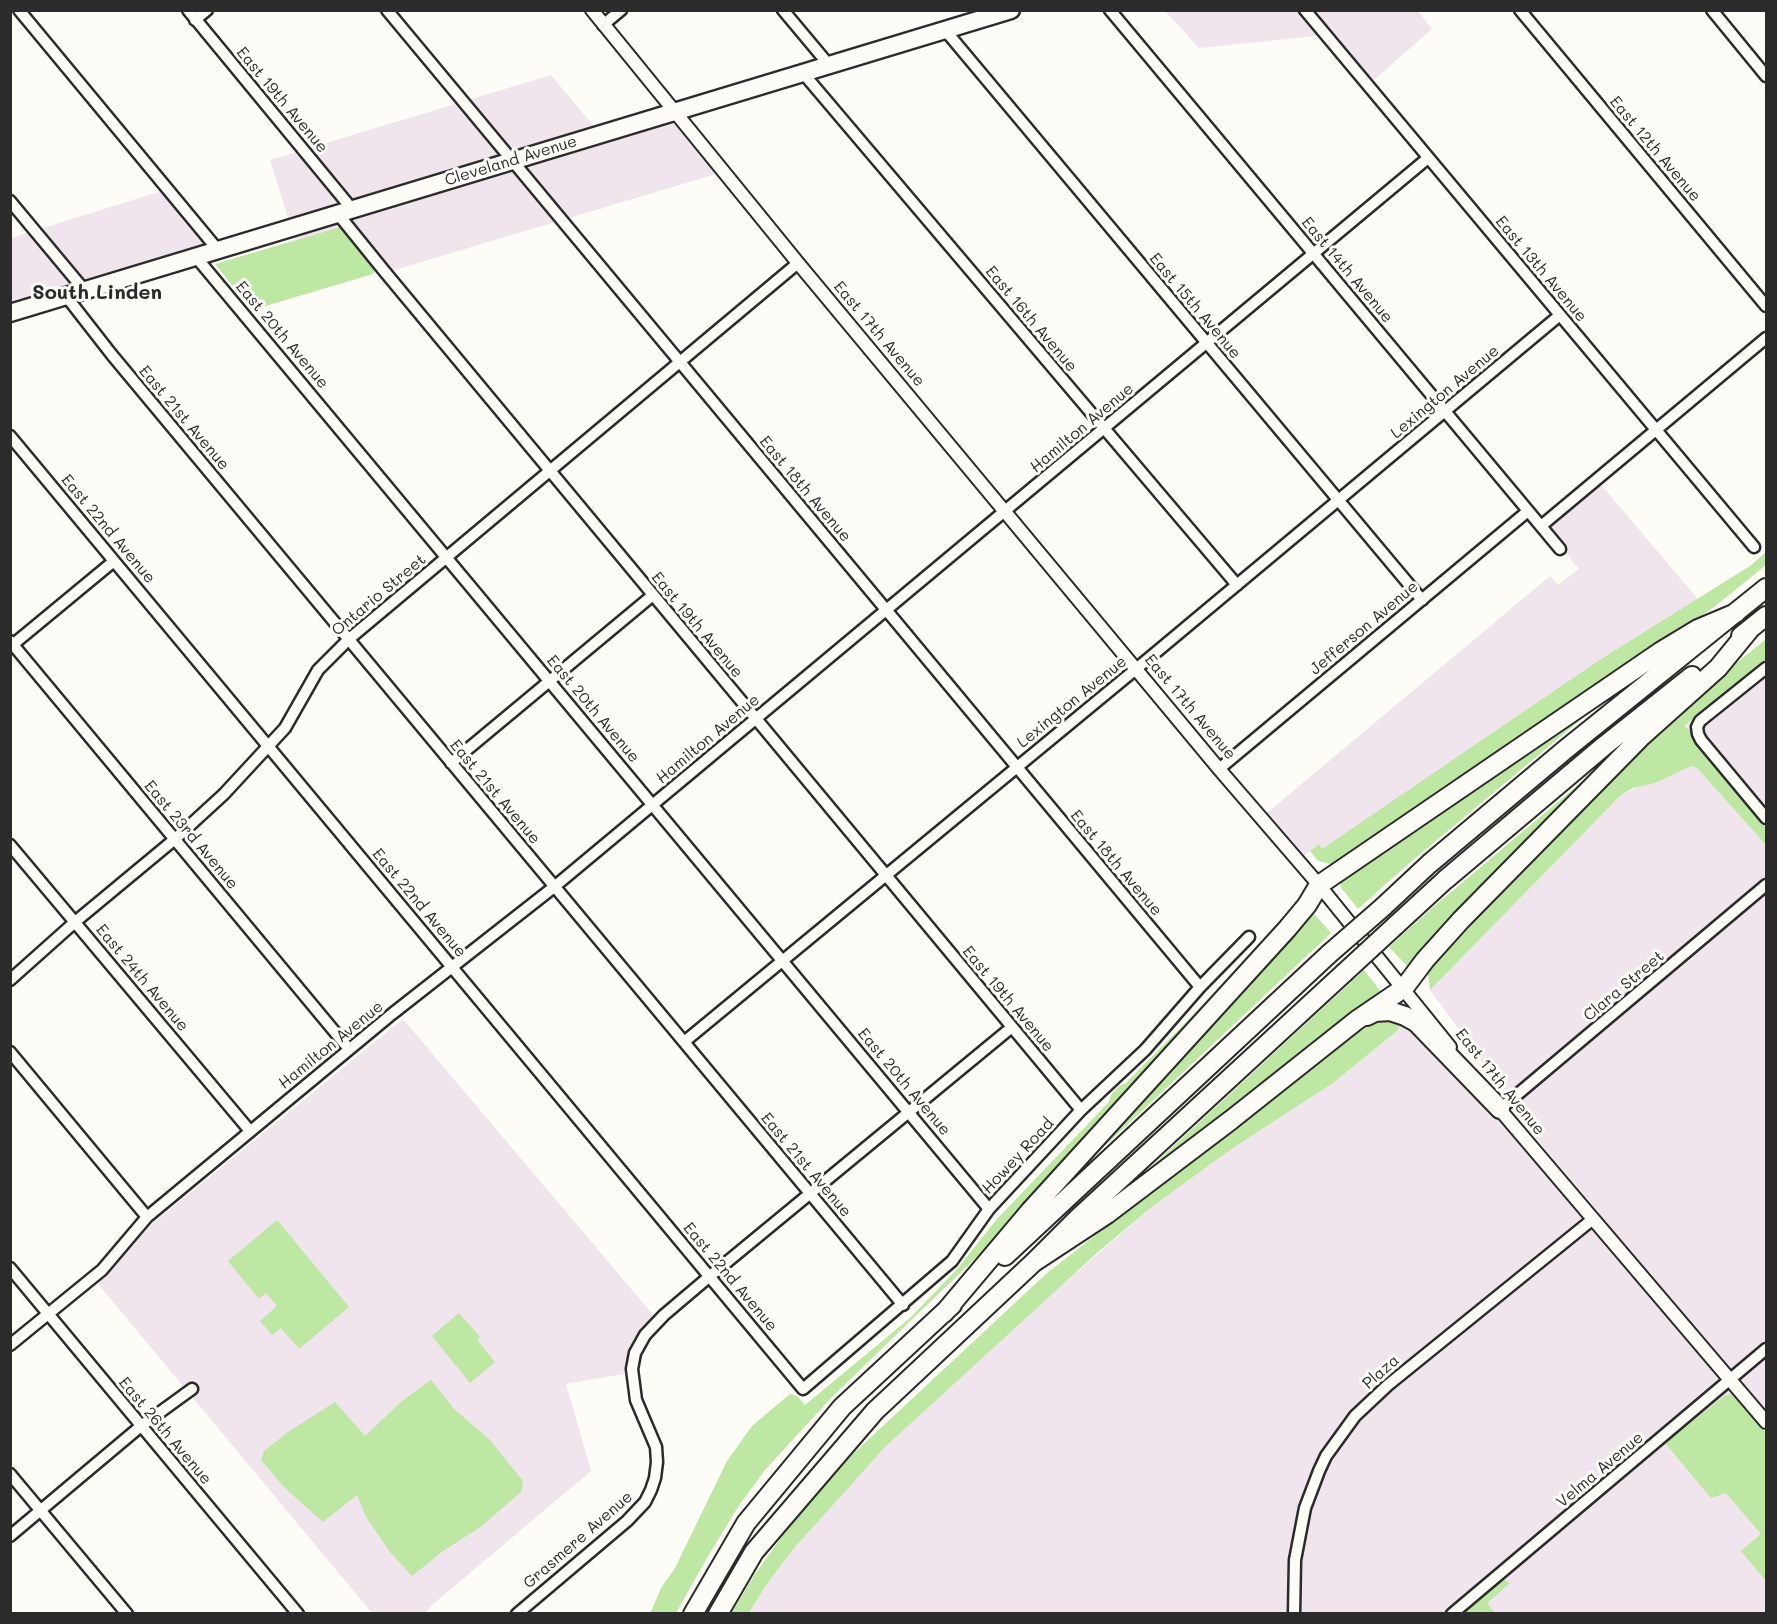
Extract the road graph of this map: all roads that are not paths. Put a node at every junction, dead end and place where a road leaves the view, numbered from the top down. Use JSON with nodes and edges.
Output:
{"nodes":[{"id":1,"x":19,"y":10,"type":"edge"},
{"id":2,"x":188,"y":10,"type":"edge"},
{"id":3,"x":207,"y":10,"type":"edge"},
{"id":4,"x":387,"y":10,"type":"edge"},
{"id":5,"x":592,"y":10,"type":"edge"},
{"id":6,"x":621,"y":10,"type":"edge"},
{"id":7,"x":783,"y":10,"type":"edge"},
{"id":8,"x":1011,"y":10,"type":"edge"},
{"id":9,"x":1110,"y":10,"type":"edge"},
{"id":10,"x":1305,"y":10,"type":"edge"},
{"id":11,"x":1520,"y":10,"type":"edge"},
{"id":12,"x":1712,"y":10,"type":"edge"},
{"id":13,"x":968,"y":16,"type":"edge"},
{"id":14,"x":195,"y":20,"type":"junction"},
{"id":15,"x":603,"y":25,"type":"junction"},
{"id":16,"x":945,"y":30,"type":"junction"},
{"id":17,"x":829,"y":65,"type":"junction"},
{"id":18,"x":802,"y":73,"type":"junction"},
{"id":19,"x":1767,"y":76,"type":"edge"},
{"id":20,"x":674,"y":111,"type":"junction"},
{"id":21,"x":1428,"y":158,"type":"junction"},
{"id":22,"x":512,"y":161,"type":"junction"},
{"id":23,"x":10,"y":201,"type":"edge"},
{"id":24,"x":345,"y":211,"type":"junction"},
{"id":25,"x":218,"y":250,"type":"junction"},
{"id":26,"x":1314,"y":254,"type":"junction"},
{"id":27,"x":196,"y":257,"type":"junction"},
{"id":28,"x":798,"y":263,"type":"junction"},
{"id":29,"x":85,"y":291,"type":"junction"},
{"id":30,"x":66,"y":296,"type":"junction"},
{"id":31,"x":1767,"y":306,"type":"edge"},
{"id":32,"x":10,"y":313,"type":"edge"},
{"id":33,"x":1560,"y":315,"type":"junction"},
{"id":34,"x":1767,"y":338,"type":"edge"},
{"id":35,"x":1206,"y":342,"type":"junction"},
{"id":36,"x":681,"y":363,"type":"junction"},
{"id":37,"x":1445,"y":411,"type":"junction"},
{"id":38,"x":1105,"y":429,"type":"junction"},
{"id":39,"x":1656,"y":430,"type":"junction"},
{"id":40,"x":10,"y":436,"type":"edge"},
{"id":41,"x":551,"y":472,"type":"junction"},
{"id":42,"x":1338,"y":500,"type":"junction"},
{"id":43,"x":1528,"y":511,"type":"junction"},
{"id":44,"x":1006,"y":512,"type":"junction"},
{"id":45,"x":1541,"y":526,"type":"junction"},
{"id":46,"x":1754,"y":547,"type":"dead end"},
{"id":47,"x":1560,"y":549,"type":"dead end"},
{"id":48,"x":448,"y":557,"type":"junction"},
{"id":49,"x":114,"y":561,"type":"junction"},
{"id":50,"x":1237,"y":585,"type":"junction"},
{"id":51,"x":1767,"y":588,"type":"edge"},
{"id":52,"x":653,"y":596,"type":"junction"},
{"id":53,"x":1422,"y":600,"type":"junction"},
{"id":54,"x":886,"y":610,"type":"junction"},
{"id":55,"x":1736,"y":613,"type":"junction"},
{"id":56,"x":1767,"y":616,"type":"edge"},
{"id":57,"x":1750,"y":629,"type":"junction"},
{"id":58,"x":349,"y":639,"type":"junction"},
{"id":59,"x":12,"y":644,"type":"edge"},
{"id":60,"x":1767,"y":668,"type":"edge"},
{"id":61,"x":1137,"y":669,"type":"junction"},
{"id":62,"x":550,"y":681,"type":"junction"},
{"id":63,"x":756,"y":719,"type":"junction"},
{"id":64,"x":269,"y":746,"type":"junction"},
{"id":65,"x":451,"y":763,"type":"junction"},
{"id":66,"x":1017,"y":767,"type":"junction"},
{"id":67,"x":1219,"y":768,"type":"junction"},
{"id":68,"x":653,"y":804,"type":"junction"},
{"id":69,"x":1767,"y":819,"type":"edge"},
{"id":70,"x":175,"y":839,"type":"junction"},
{"id":71,"x":10,"y":845,"type":"edge"},
{"id":72,"x":886,"y":876,"type":"junction"},
{"id":73,"x":1319,"y":885,"type":"junction"},
{"id":74,"x":1767,"y":885,"type":"edge"},
{"id":75,"x":554,"y":887,"type":"junction"},
{"id":76,"x":75,"y":922,"type":"junction"},
{"id":77,"x":1249,"y":938,"type":"dead end"},
{"id":78,"x":783,"y":961,"type":"junction"},
{"id":79,"x":451,"y":966,"type":"junction"},
{"id":80,"x":10,"y":980,"type":"edge"},
{"id":81,"x":1200,"y":987,"type":"junction"},
{"id":82,"x":1404,"y":988,"type":"junction"},
{"id":83,"x":1357,"y":1020,"type":"junction"},
{"id":84,"x":1011,"y":1027,"type":"junction"},
{"id":85,"x":684,"y":1042,"type":"junction"},
{"id":86,"x":349,"y":1049,"type":"junction"},
{"id":87,"x":10,"y":1052,"type":"edge"},
{"id":88,"x":1500,"y":1109,"type":"junction"},
{"id":89,"x":1081,"y":1110,"type":"junction"},
{"id":90,"x":908,"y":1111,"type":"junction"},
{"id":91,"x":250,"y":1131,"type":"junction"},
{"id":92,"x":810,"y":1194,"type":"junction"},
{"id":93,"x":990,"y":1209,"type":"junction"},
{"id":94,"x":147,"y":1216,"type":"junction"},
{"id":95,"x":1593,"y":1219,"type":"junction"},
{"id":96,"x":1034,"y":1262,"type":"junction"},
{"id":97,"x":10,"y":1268,"type":"edge"},
{"id":98,"x":710,"y":1276,"type":"junction"},
{"id":99,"x":903,"y":1305,"type":"junction"},
{"id":100,"x":48,"y":1313,"type":"junction"},
{"id":101,"x":944,"y":1313,"type":"junction"},
{"id":102,"x":10,"y":1345,"type":"edge"},
{"id":103,"x":1767,"y":1349,"type":"edge"},
{"id":104,"x":1730,"y":1379,"type":"junction"},
{"id":105,"x":192,"y":1389,"type":"dead end"},
{"id":106,"x":803,"y":1389,"type":"joint"},
{"id":107,"x":1767,"y":1422,"type":"edge"},
{"id":108,"x":141,"y":1426,"type":"junction"},
{"id":109,"x":10,"y":1474,"type":"edge"},
{"id":110,"x":41,"y":1510,"type":"junction"},
{"id":111,"x":10,"y":1536,"type":"edge"},
{"id":112,"x":127,"y":1614,"type":"edge"},
{"id":113,"x":298,"y":1614,"type":"edge"},
{"id":114,"x":517,"y":1614,"type":"edge"},
{"id":115,"x":693,"y":1614,"type":"edge"},
{"id":116,"x":718,"y":1614,"type":"edge"},
{"id":117,"x":1294,"y":1614,"type":"edge"},
{"id":118,"x":1452,"y":1614,"type":"edge"}],
"edges":[{"from":1,"to":25,"type":"street"},
{"from":2,"to":14,"type":"street","name":"East 19th Avenue"},
{"from":3,"to":14,"type":"street"},
{"from":4,"to":22,"type":"street","name":"East 18th Avenue"},
{"from":5,"to":15,"type":"street","name":"East 17th Avenue"},
{"from":6,"to":15,"type":"street"},
{"from":7,"to":17,"type":"street"},
{"from":8,"to":13,"type":"main road","name":"Cleveland Avenue"},
{"from":9,"to":26,"type":"street","name":"East 14th Avenue"},
{"from":10,"to":21,"type":"street","name":"East 13th Avenue"},
{"from":11,"to":31,"type":"street","name":"East 12th Avenue"},
{"from":12,"to":19,"type":"street"},
{"from":13,"to":16,"type":"main road","name":"Cleveland Avenue"},
{"from":14,"to":24,"type":"street","name":"East 19th Avenue"},
{"from":15,"to":20,"type":"street","name":"East 17th Avenue"},
{"from":16,"to":17,"type":"main road","name":"Cleveland Avenue"},
{"from":16,"to":35,"type":"street","name":"East 15th Avenue"},
{"from":17,"to":18,"type":"main road","name":"Cleveland Avenue"},
{"from":18,"to":20,"type":"main road","name":"Cleveland Avenue"},
{"from":18,"to":38,"type":"street","name":"East 16th Avenue"},
{"from":20,"to":22,"type":"main road","name":"Cleveland Avenue"},
{"from":20,"to":28,"type":"street","name":"East 17th Avenue"},
{"from":21,"to":26,"type":"street","name":"Hamilton Avenue"},
{"from":21,"to":33,"type":"street","name":"East 13th Avenue"},
{"from":22,"to":24,"type":"main road","name":"Cleveland Avenue"},
{"from":22,"to":36,"type":"street","name":"East 18th Avenue"},
{"from":23,"to":29,"type":"street"},
{"from":24,"to":25,"type":"main road","name":"Cleveland Avenue"},
{"from":24,"to":41,"type":"street","name":"East 19th Avenue"},
{"from":25,"to":27,"type":"main road","name":"Cleveland Avenue"},
{"from":26,"to":35,"type":"street","name":"Hamilton Avenue"},
{"from":26,"to":37,"type":"street","name":"East 14th Avenue"},
{"from":27,"to":29,"type":"main road","name":"Cleveland Avenue"},
{"from":27,"to":48,"type":"street","name":"East 20th Avenue"},
{"from":28,"to":36,"type":"street","name":"Ontario Street"},
{"from":28,"to":44,"type":"street","name":"East 17th Avenue"},
{"from":29,"to":30,"type":"main road","name":"Cleveland Avenue"},
{"from":30,"to":32,"type":"main road","name":"Cleveland Avenue"},
{"from":30,"to":58,"type":"street","name":"East 21st Avenue"},
{"from":33,"to":37,"type":"street","name":"Lexington Avenue"},
{"from":33,"to":39,"type":"street","name":"East 13th Avenue"},
{"from":34,"to":39,"type":"street"},
{"from":35,"to":38,"type":"street","name":"Hamilton Avenue"},
{"from":35,"to":42,"type":"street","name":"East 15th Avenue"},
{"from":36,"to":41,"type":"street","name":"Ontario Street"},
{"from":36,"to":54,"type":"street","name":"East 18th Avenue"},
{"from":37,"to":42,"type":"street","name":"Lexington Avenue"},
{"from":37,"to":43,"type":"street","name":"East 14th Avenue"},
{"from":38,"to":44,"type":"street","name":"Hamilton Avenue"},
{"from":38,"to":50,"type":"street","name":"East 16th Avenue"},
{"from":39,"to":45,"type":"street"},
{"from":39,"to":46,"type":"street","name":"East 13th Avenue"},
{"from":40,"to":49,"type":"street","name":"East 22nd Avenue"},
{"from":41,"to":48,"type":"street","name":"Ontario Street"},
{"from":41,"to":52,"type":"street","name":"East 19th Avenue"},
{"from":42,"to":50,"type":"street","name":"Lexington Avenue"},
{"from":42,"to":53,"type":"street","name":"East 15th Avenue"},
{"from":43,"to":45,"type":"street","name":"East 14th Avenue"},
{"from":43,"to":53,"type":"street","name":"Jefferson Avenue"},
{"from":44,"to":54,"type":"street","name":"Hamilton Avenue"},
{"from":44,"to":61,"type":"street","name":"East 17th Avenue"},
{"from":45,"to":47,"type":"street","name":"East 14th Avenue"},
{"from":48,"to":58,"type":"street","name":"Ontario Street"},
{"from":48,"to":62,"type":"street","name":"East 20th Avenue"},
{"from":49,"to":59,"type":"street"},
{"from":49,"to":64,"type":"street","name":"East 22nd Avenue"},
{"from":50,"to":61,"type":"street","name":"Lexington Avenue"},
{"from":51,"to":55,"type":"highway"},
{"from":52,"to":62,"type":"street"},
{"from":52,"to":63,"type":"street","name":"East 19th Avenue"},
{"from":53,"to":67,"type":"street","name":"Jefferson Avenue"},
{"from":54,"to":63,"type":"street","name":"Hamilton Avenue"},
{"from":54,"to":66,"type":"street","name":"East 18th Avenue"},
{"from":55,"to":73,"type":"highway"},
{"from":55,"to":101,"type":"highway","bridge":true},
{"from":56,"to":57,"type":"highway"},
{"from":57,"to":82,"type":"highway"},
{"from":57,"to":96,"type":"highway","bridge":true},
{"from":58,"to":64,"type":"street","name":"Ontario Street"},
{"from":58,"to":65,"type":"street","name":"East 21st Avenue"},
{"from":59,"to":70,"type":"street","name":"East 23rd Avenue"},
{"from":60,"to":69,"type":"street"},
{"from":61,"to":66,"type":"street","name":"Lexington Avenue"},
{"from":61,"to":67,"type":"street","name":"East 17th Avenue"},
{"from":62,"to":65,"type":"street"},
{"from":62,"to":68,"type":"street","name":"East 20th Avenue"},
{"from":63,"to":68,"type":"street","name":"Hamilton Avenue"},
{"from":63,"to":72,"type":"street","name":"East 19th Avenue"},
{"from":64,"to":70,"type":"street","name":"Ontario Street"},
{"from":64,"to":79,"type":"street","name":"East 22nd Avenue"},
{"from":65,"to":75,"type":"street","name":"East 21st Avenue"},
{"from":66,"to":72,"type":"street","name":"Lexington Avenue"},
{"from":66,"to":81,"type":"street","name":"East 18th Avenue"},
{"from":67,"to":73,"type":"street","name":"East 17th Avenue"},
{"from":68,"to":75,"type":"street","name":"Hamilton Avenue"},
{"from":68,"to":78,"type":"street","name":"East 20th Avenue"},
{"from":70,"to":76,"type":"street","name":"Ontario Street"},
{"from":70,"to":86,"type":"street","name":"East 23rd Avenue"},
{"from":71,"to":76,"type":"street","name":"East 24th Avenue"},
{"from":72,"to":78,"type":"street","name":"Lexington Avenue"},
{"from":72,"to":84,"type":"street","name":"East 19th Avenue"},
{"from":73,"to":82,"type":"street","name":"East 17th Avenue"},
{"from":73,"to":101,"type":"highway"},
{"from":74,"to":88,"type":"street","name":"Clara Street"},
{"from":75,"to":79,"type":"street","name":"Hamilton Avenue"},
{"from":75,"to":85,"type":"street","name":"East 21st Avenue"},
{"from":76,"to":80,"type":"street","name":"Ontario Street"},
{"from":76,"to":91,"type":"street","name":"East 24th Avenue"},
{"from":77,"to":81,"type":"street","name":"Howey Road"},
{"from":78,"to":85,"type":"street","name":"Lexington Avenue"},
{"from":78,"to":90,"type":"street","name":"East 20th Avenue"},
{"from":79,"to":86,"type":"street","name":"Hamilton Avenue"},
{"from":79,"to":98,"type":"street","name":"East 22nd Avenue"},
{"from":81,"to":89,"type":"street","name":"Howey Road"},
{"from":82,"to":83,"type":"highway"},
{"from":82,"to":88,"type":"street","name":"East 17th Avenue"},
{"from":83,"to":88,"type":"highway"},
{"from":83,"to":96,"type":"highway"},
{"from":84,"to":89,"type":"street","name":"East 19th Avenue"},
{"from":84,"to":90,"type":"street"},
{"from":85,"to":92,"type":"street","name":"East 21st Avenue"},
{"from":86,"to":91,"type":"street","name":"Hamilton Avenue"},
{"from":87,"to":94,"type":"street"},
{"from":88,"to":95,"type":"street","name":"East 17th Avenue"},
{"from":89,"to":93,"type":"street","name":"Howey Road"},
{"from":90,"to":92,"type":"street"},
{"from":90,"to":93,"type":"street","name":"East 20th Avenue"},
{"from":91,"to":94,"type":"street","name":"Hamilton Avenue"},
{"from":92,"to":98,"type":"street"},
{"from":92,"to":99,"type":"street","name":"East 21st Avenue"},
{"from":93,"to":99,"type":"street","name":"Howey Road"},
{"from":94,"to":100,"type":"street","name":"Hamilton Avenue"},
{"from":95,"to":104,"type":"street","name":"East 17th Avenue"},
{"from":95,"to":117,"type":"street","name":"Plaza"},
{"from":96,"to":116,"type":"highway"},
{"from":97,"to":100,"type":"street","name":"East 26th Avenue"},
{"from":98,"to":106,"type":"street","name":"East 22nd Avenue"},
{"from":98,"to":114,"type":"street","name":"Grasmere Avenue"},
{"from":99,"to":106,"type":"street","name":"Howey Road"},
{"from":100,"to":102,"type":"street","name":"Hamilton Avenue"},
{"from":100,"to":108,"type":"street","name":"East 26th Avenue"},
{"from":101,"to":115,"type":"highway"},
{"from":103,"to":104,"type":"street","name":"Velma Avenue"},
{"from":104,"to":107,"type":"street","name":"East 17th Avenue"},
{"from":104,"to":118,"type":"street","name":"Velma Avenue"},
{"from":105,"to":108,"type":"street"},
{"from":108,"to":110,"type":"street"},
{"from":108,"to":113,"type":"street","name":"East 26th Avenue"},
{"from":109,"to":110,"type":"street"},
{"from":110,"to":111,"type":"street"},
{"from":110,"to":112,"type":"street"}]}
